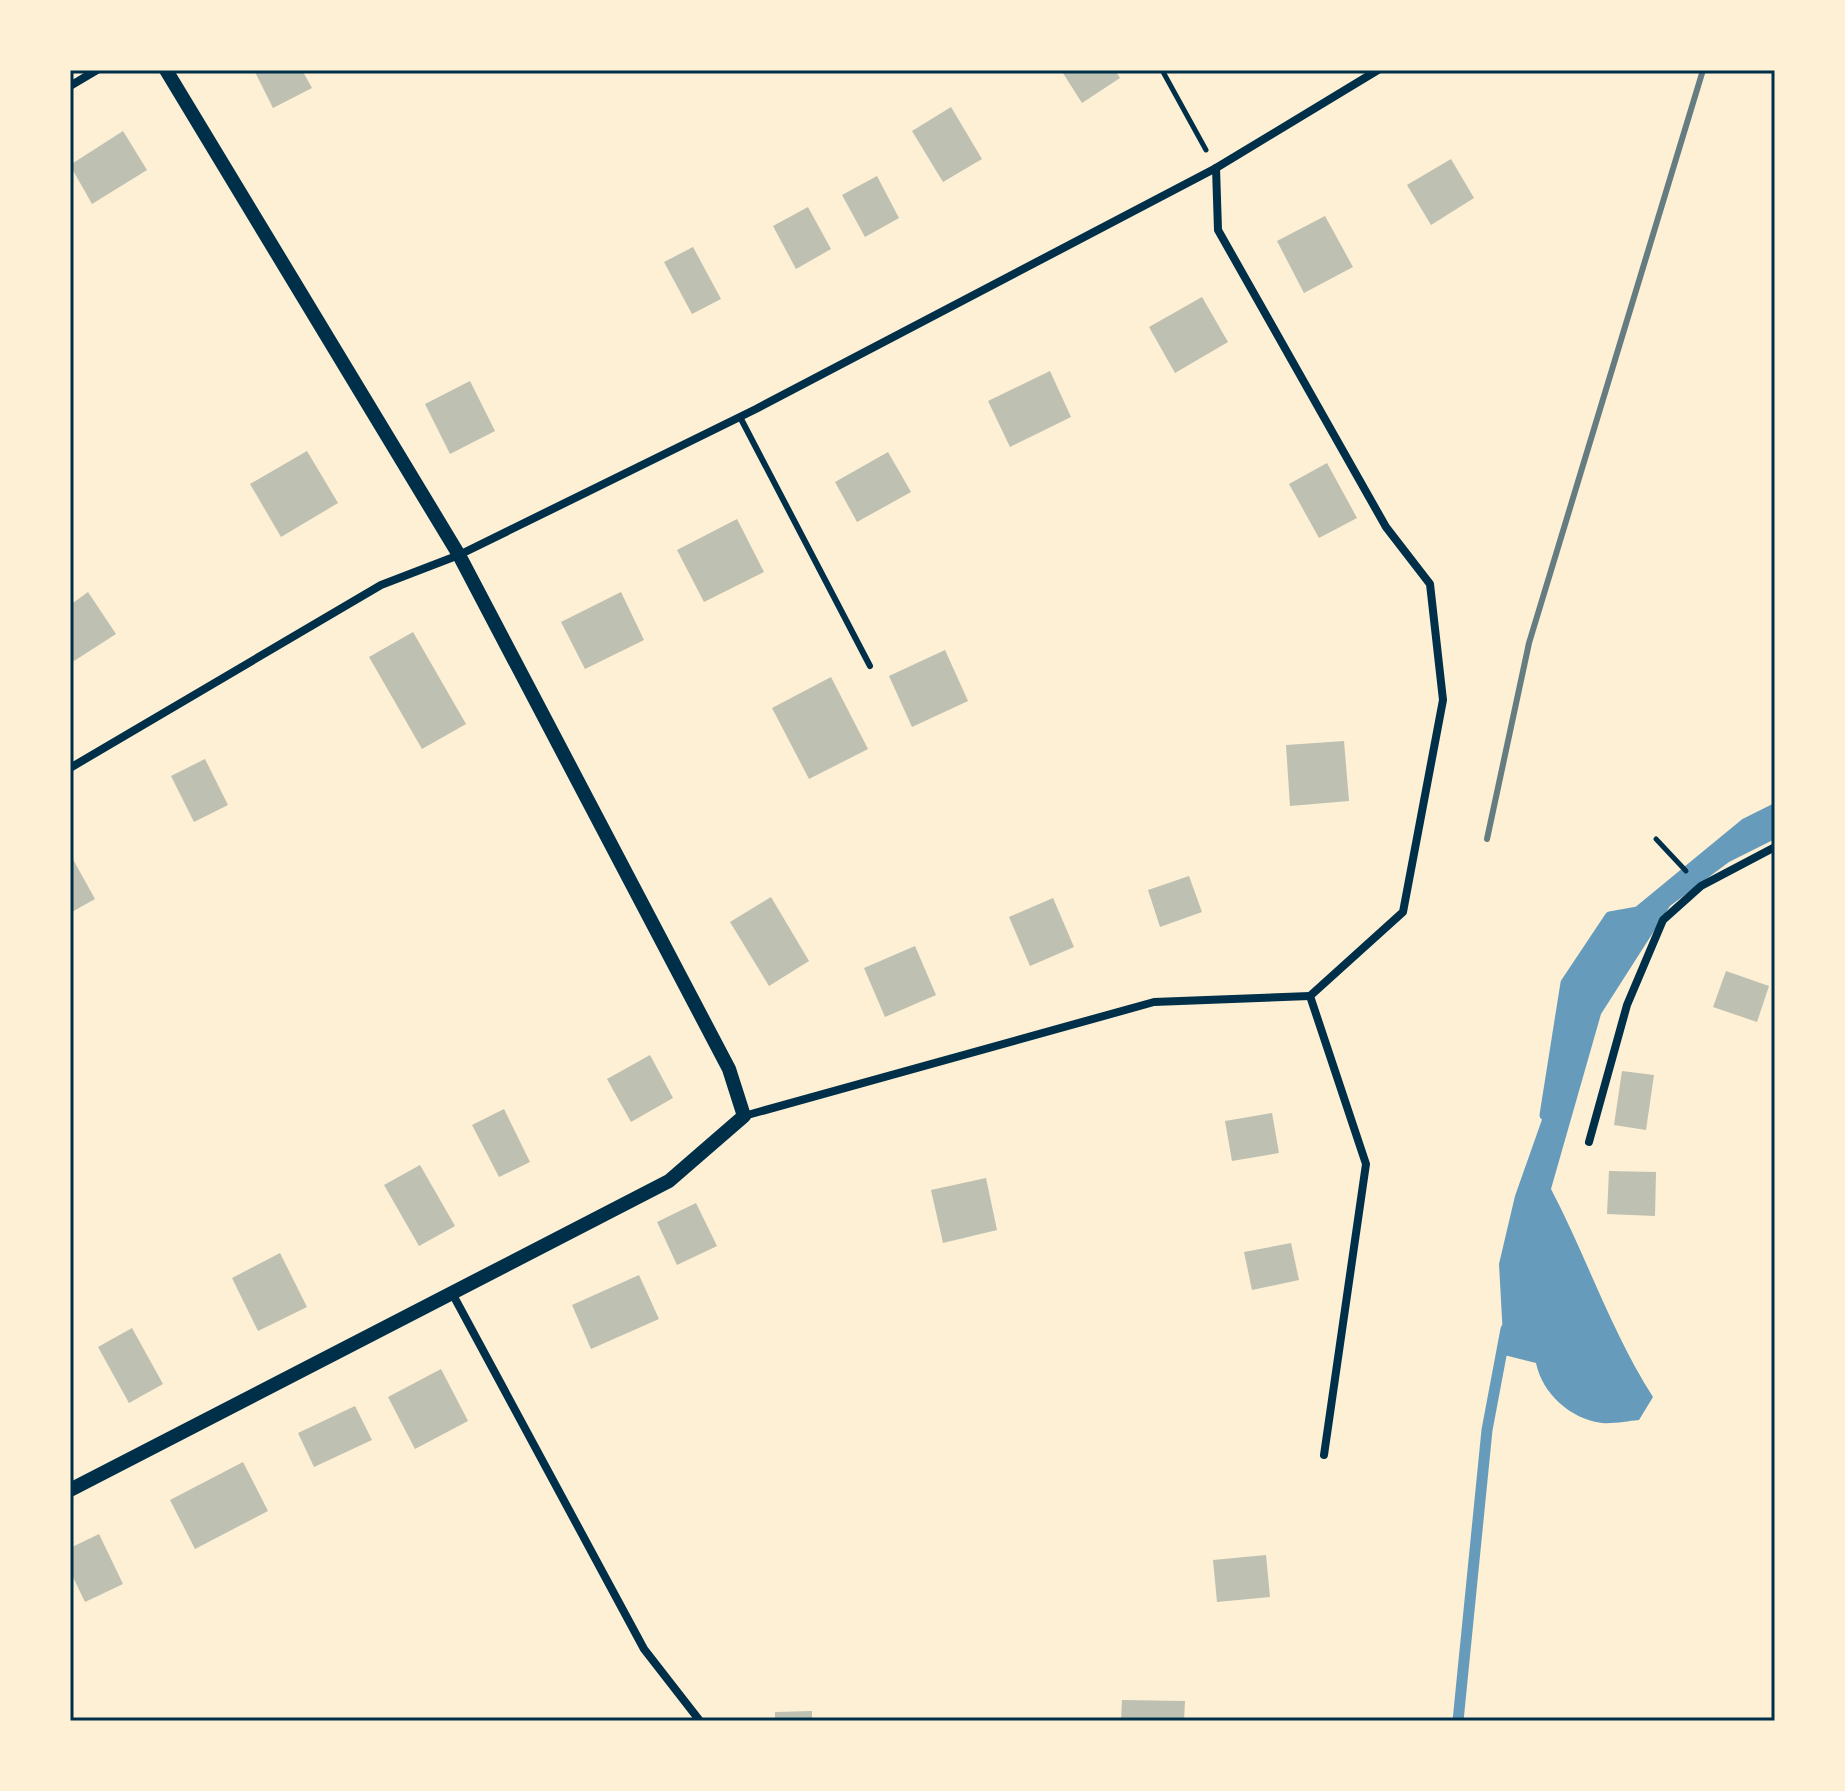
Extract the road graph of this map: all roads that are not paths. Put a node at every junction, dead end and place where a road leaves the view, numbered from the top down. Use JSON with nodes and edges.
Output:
{"nodes":[{"id":1,"x":97,"y":70,"type":"edge"},
{"id":2,"x":166,"y":70,"type":"edge"},
{"id":3,"x":1378,"y":70,"type":"edge"},
{"id":4,"x":70,"y":86,"type":"edge"},
{"id":5,"x":1216,"y":168,"type":"junction"},
{"id":6,"x":740,"y":417,"type":"junction"},
{"id":7,"x":459,"y":555,"type":"junction"},
{"id":8,"x":870,"y":666,"type":"dead end"},
{"id":9,"x":70,"y":768,"type":"edge"},
{"id":10,"x":1775,"y":847,"type":"edge"},
{"id":11,"x":1310,"y":996,"type":"junction"},
{"id":12,"x":744,"y":1116,"type":"junction"},
{"id":13,"x":1589,"y":1142,"type":"dead end"},
{"id":14,"x":452,"y":1293,"type":"junction"},
{"id":15,"x":1324,"y":1455,"type":"dead end"},
{"id":16,"x":70,"y":1490,"type":"edge"},
{"id":17,"x":700,"y":1721,"type":"edge"}],
"edges":[{"from":1,"to":4,"type":"street"},
{"from":2,"to":7,"type":"street"},
{"from":3,"to":5,"type":"street"},
{"from":5,"to":6,"type":"street"},
{"from":5,"to":11,"type":"street"},
{"from":6,"to":7,"type":"street"},
{"from":6,"to":8,"type":"lane"},
{"from":7,"to":9,"type":"street"},
{"from":7,"to":12,"type":"street"},
{"from":10,"to":13,"type":"street"},
{"from":11,"to":12,"type":"street"},
{"from":11,"to":15,"type":"street"},
{"from":12,"to":14,"type":"street"},
{"from":14,"to":16,"type":"street"},
{"from":14,"to":17,"type":"street"}]}
